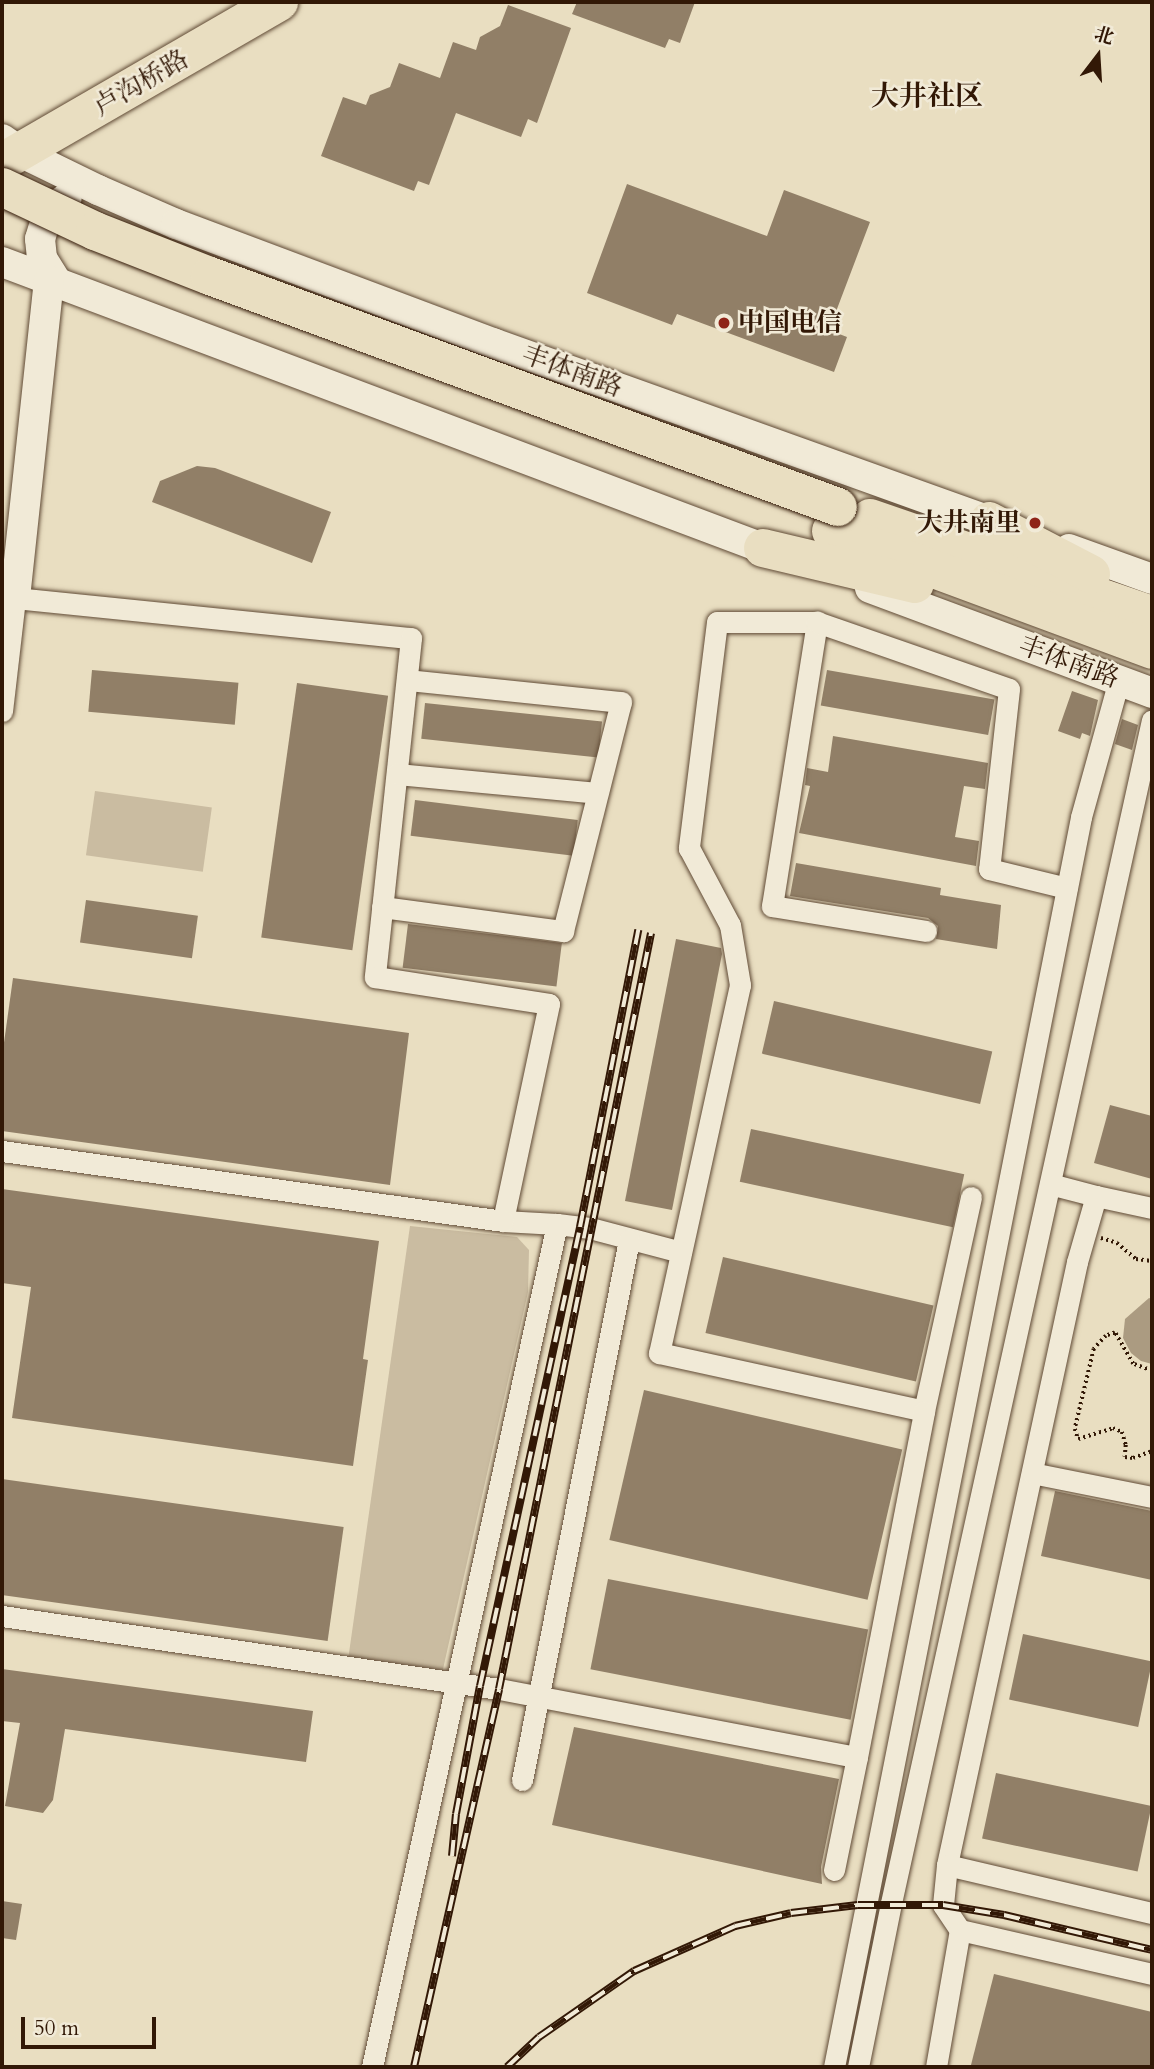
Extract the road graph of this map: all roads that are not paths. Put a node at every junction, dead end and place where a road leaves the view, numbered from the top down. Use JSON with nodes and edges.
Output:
{"nodes":[{"id":1,"x":279,"y":2,"type":"edge"},
{"id":2,"x":9,"y":151,"type":"edge"},
{"id":3,"x":2,"y":187,"type":"edge"},
{"id":4,"x":105,"y":193,"type":"junction"},
{"id":5,"x":2,"y":213,"type":"edge"},
{"id":6,"x":2,"y":262,"type":"edge"},
{"id":7,"x":53,"y":282,"type":"junction"},
{"id":8,"x":834,"y":519,"type":"junction"},
{"id":9,"x":989,"y":521,"type":"junction"},
{"id":10,"x":763,"y":548,"type":"junction"},
{"id":11,"x":1152,"y":579,"type":"edge"},
{"id":12,"x":8,"y":596,"type":"edge"},
{"id":13,"x":1152,"y":606,"type":"edge"},
{"id":14,"x":1152,"y":615,"type":"edge"},
{"id":15,"x":817,"y":622,"type":"junction"},
{"id":16,"x":1080,"y":622,"type":"junction"},
{"id":17,"x":1152,"y":650,"type":"edge"},
{"id":18,"x":407,"y":680,"type":"junction"},
{"id":19,"x":1119,"y":680,"type":"junction"},
{"id":20,"x":1152,"y":693,"type":"edge"},
{"id":21,"x":2,"y":710,"type":"edge"},
{"id":22,"x":1152,"y":720,"type":"edge"},
{"id":23,"x":397,"y":774,"type":"junction"},
{"id":24,"x":597,"y":793,"type":"junction"},
{"id":25,"x":1067,"y":888,"type":"junction"},
{"id":26,"x":382,"y":907,"type":"junction"},
{"id":27,"x":926,"y":931,"type":"dead end"},
{"id":28,"x":2,"y":1151,"type":"edge"},
{"id":29,"x":1050,"y":1184,"type":"junction"},
{"id":30,"x":1096,"y":1196,"type":"junction"},
{"id":31,"x":971,"y":1197,"type":"dead end"},
{"id":32,"x":1152,"y":1208,"type":"edge"},
{"id":33,"x":503,"y":1222,"type":"junction"},
{"id":34,"x":556,"y":1224,"type":"junction"},
{"id":35,"x":629,"y":1240,"type":"junction"},
{"id":36,"x":681,"y":1252,"type":"junction"},
{"id":37,"x":924,"y":1411,"type":"junction"},
{"id":38,"x":1032,"y":1473,"type":"junction"},
{"id":39,"x":1152,"y":1497,"type":"edge"},
{"id":40,"x":2,"y":1616,"type":"edge"},
{"id":41,"x":457,"y":1683,"type":"junction"},
{"id":42,"x":538,"y":1696,"type":"junction"},
{"id":43,"x":857,"y":1757,"type":"junction"},
{"id":44,"x":522,"y":1780,"type":"dead end"},
{"id":45,"x":947,"y":1865,"type":"junction"},
{"id":46,"x":834,"y":1870,"type":"dead end"},
{"id":47,"x":1152,"y":1913,"type":"edge"},
{"id":48,"x":960,"y":1930,"type":"junction"},
{"id":49,"x":1152,"y":1974,"type":"edge"},
{"id":50,"x":372,"y":2067,"type":"edge"},
{"id":51,"x":834,"y":2067,"type":"edge"},
{"id":52,"x":858,"y":2067,"type":"edge"},
{"id":53,"x":936,"y":2067,"type":"edge"}],
"edges":[{"from":1,"to":2,"type":"highway","name":"卢沟桥路"},
{"from":2,"to":4,"type":"street","name":"丰体南路"},
{"from":3,"to":8,"type":"highway","name":"丰体南路","bridge":true},
{"from":4,"to":7,"type":"street"},
{"from":4,"to":9,"type":"street","name":"丰体南路"},
{"from":5,"to":8,"type":"highway","name":"丰体南路"},
{"from":6,"to":7,"type":"street","name":"丰体南路"},
{"from":7,"to":10,"type":"street","name":"丰体南路"},
{"from":7,"to":12,"type":"street"},
{"from":8,"to":14,"type":"highway","name":"丰体南路"},
{"from":8,"to":16,"type":"highway","name":"丰体南路"},
{"from":9,"to":11,"type":"street","name":"丰体南路"},
{"from":9,"to":13,"type":"highway"},
{"from":10,"to":16,"type":"highway"},
{"from":10,"to":19,"type":"street","name":"丰体南路"},
{"from":12,"to":18,"type":"street"},
{"from":12,"to":21,"type":"street"},
{"from":15,"to":25,"type":"street"},
{"from":15,"to":27,"type":"street"},
{"from":15,"to":36,"type":"street"},
{"from":16,"to":17,"type":"highway","name":"丰体南路"},
{"from":18,"to":23,"type":"street"},
{"from":18,"to":24,"type":"street"},
{"from":19,"to":20,"type":"street","name":"丰体南路"},
{"from":19,"to":25,"type":"street"},
{"from":22,"to":29,"type":"street"},
{"from":23,"to":24,"type":"street"},
{"from":23,"to":26,"type":"street"},
{"from":24,"to":26,"type":"street"},
{"from":25,"to":51,"type":"street"},
{"from":26,"to":33,"type":"street"},
{"from":28,"to":33,"type":"street"},
{"from":29,"to":30,"type":"street"},
{"from":29,"to":52,"type":"street"},
{"from":30,"to":32,"type":"street"},
{"from":30,"to":38,"type":"street"},
{"from":31,"to":37,"type":"street"},
{"from":33,"to":34,"type":"street"},
{"from":34,"to":35,"type":"street"},
{"from":34,"to":41,"type":"street"},
{"from":35,"to":36,"type":"street"},
{"from":35,"to":42,"type":"street"},
{"from":36,"to":37,"type":"street"},
{"from":37,"to":43,"type":"street"},
{"from":38,"to":39,"type":"street"},
{"from":38,"to":45,"type":"street"},
{"from":40,"to":41,"type":"street"},
{"from":41,"to":42,"type":"street"},
{"from":41,"to":50,"type":"street"},
{"from":42,"to":43,"type":"street"},
{"from":42,"to":44,"type":"street"},
{"from":43,"to":46,"type":"street"},
{"from":45,"to":47,"type":"street"},
{"from":45,"to":48,"type":"street"},
{"from":48,"to":49,"type":"street"},
{"from":48,"to":53,"type":"street"}]}
